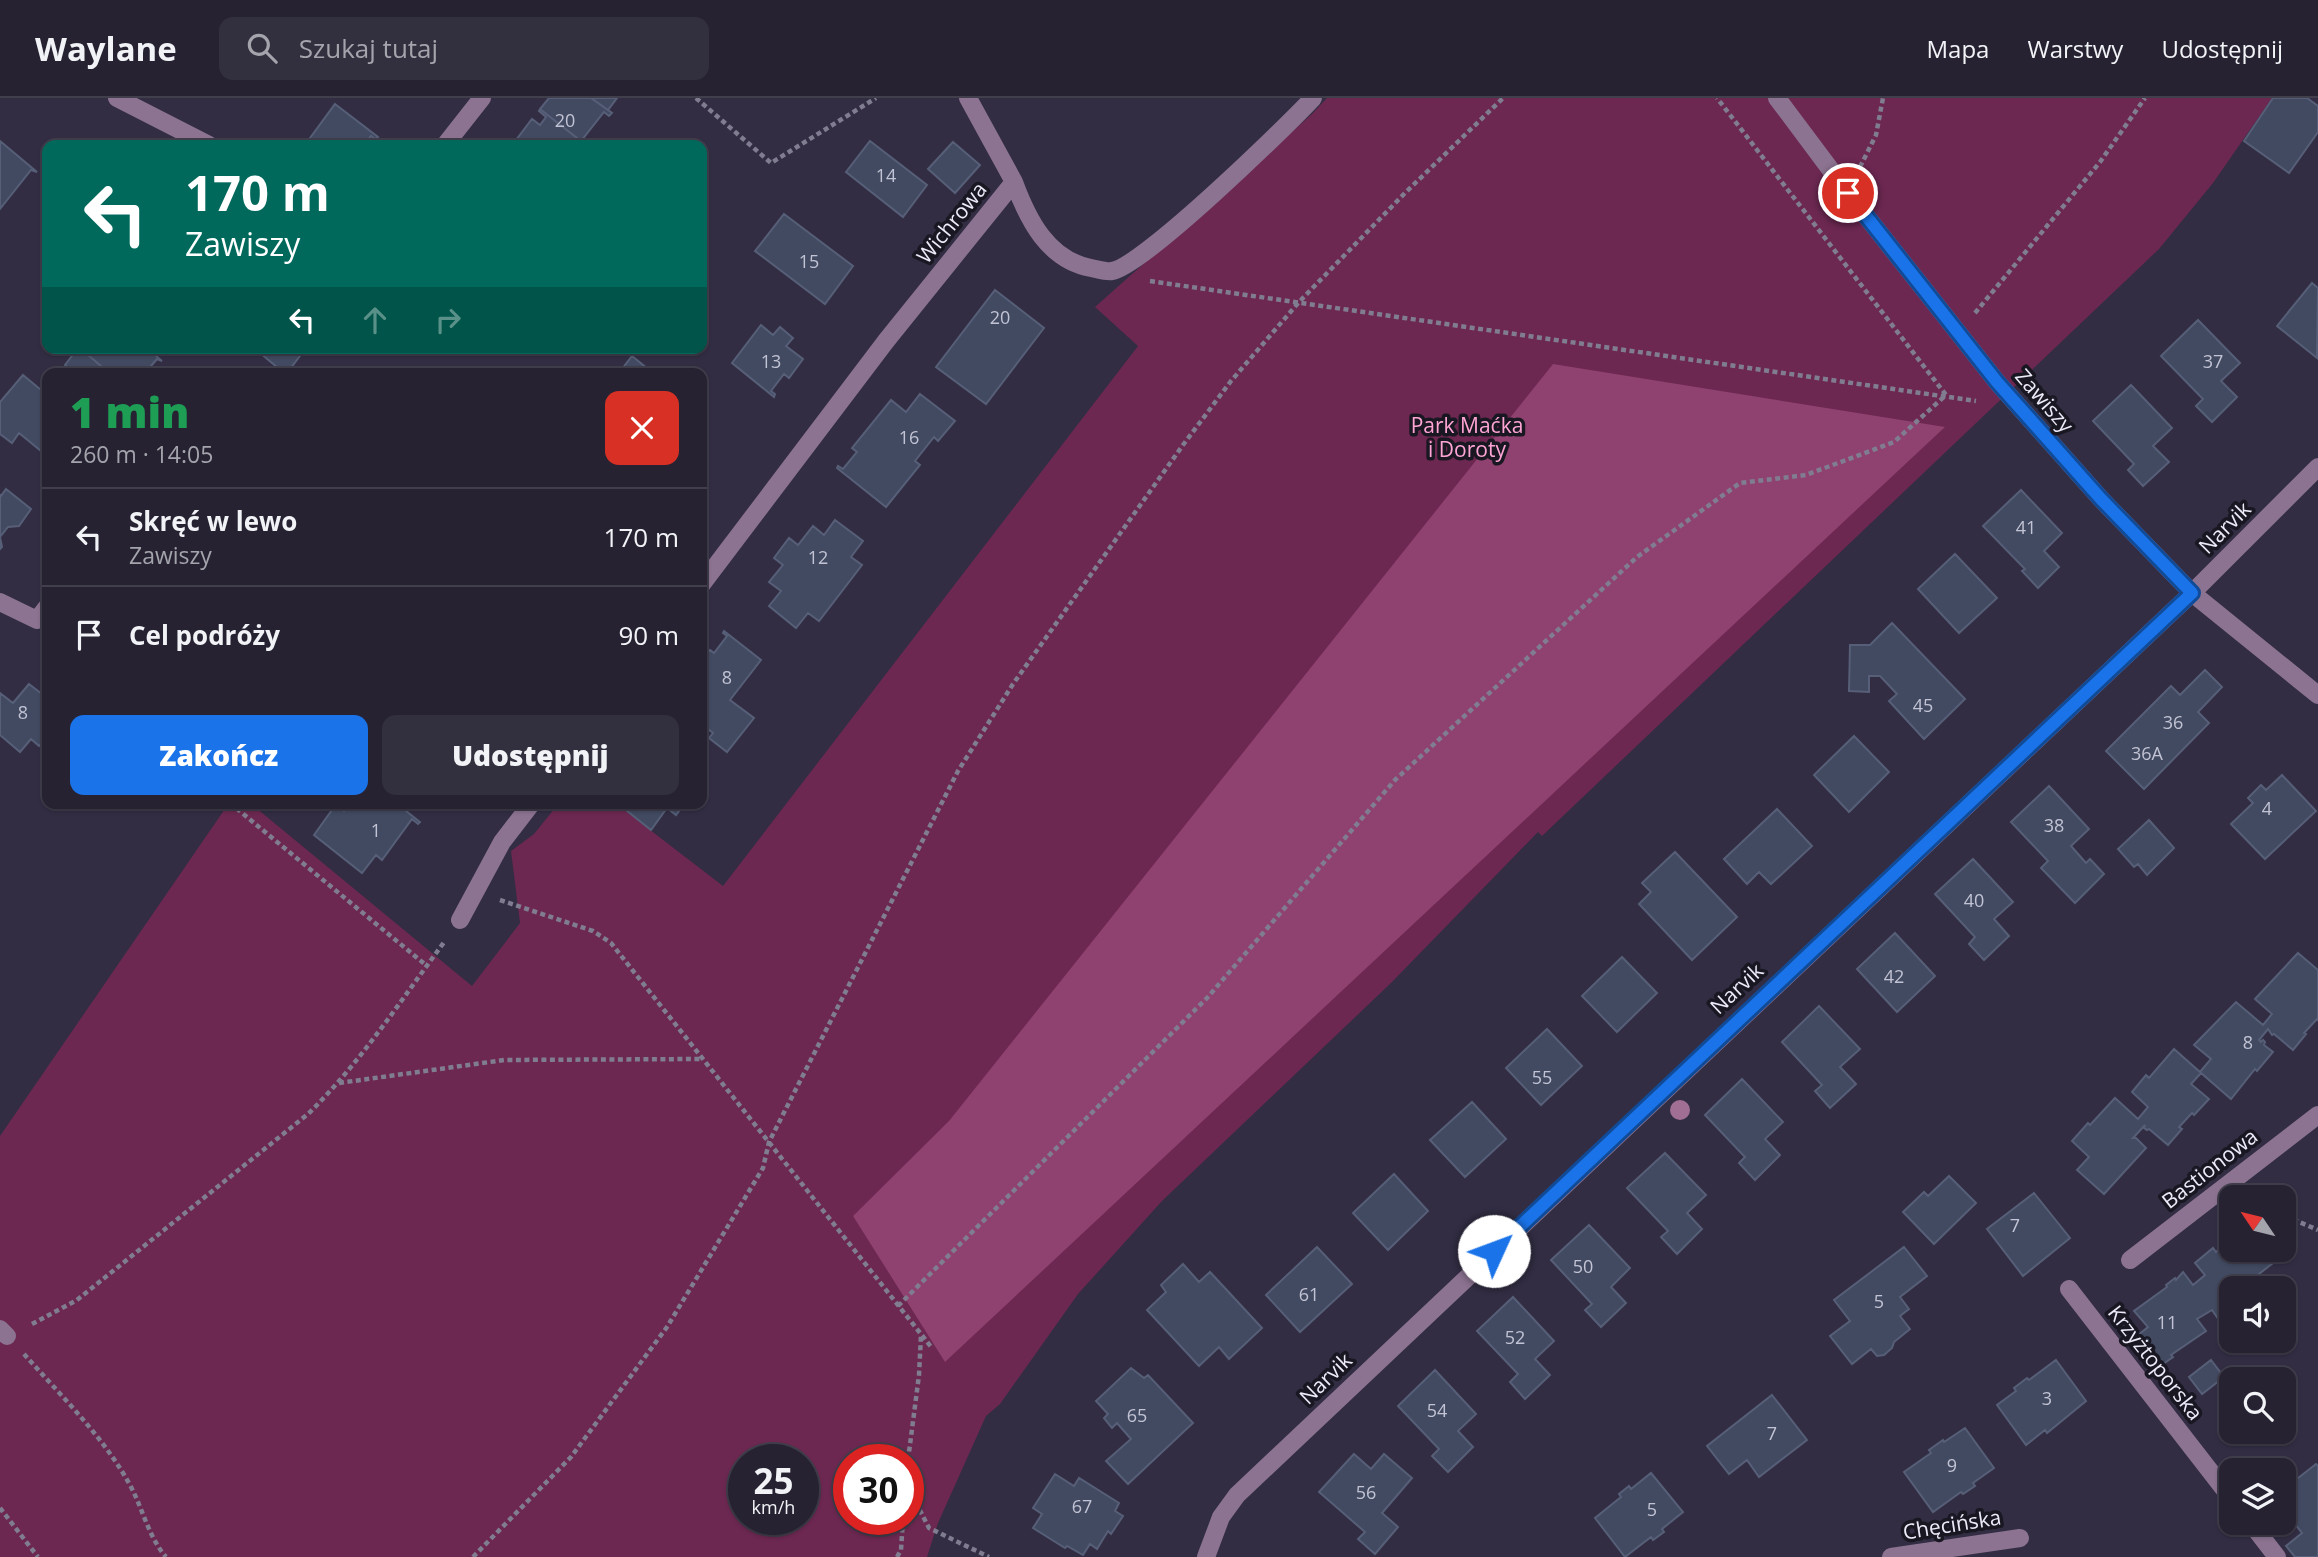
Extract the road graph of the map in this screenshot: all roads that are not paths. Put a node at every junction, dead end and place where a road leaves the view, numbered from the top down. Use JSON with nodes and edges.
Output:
{"nodes":[{"id":1,"x":117,"y":98,"type":"edge"},
{"id":2,"x":482,"y":98,"type":"edge"},
{"id":3,"x":968,"y":98,"type":"edge"},
{"id":4,"x":1313,"y":98,"type":"edge"},
{"id":5,"x":1777,"y":98,"type":"edge"},
{"id":6,"x":199,"y":140,"type":"edge"},
{"id":7,"x":449,"y":140,"type":"edge"},
{"id":8,"x":1014,"y":182,"type":"junction"},
{"id":9,"x":2318,"y":467,"type":"edge"},
{"id":10,"x":707,"y":577,"type":"edge"},
{"id":11,"x":2192,"y":593,"type":"junction"},
{"id":12,"x":0,"y":602,"type":"edge"},
{"id":13,"x":42,"y":614,"type":"edge"},
{"id":14,"x":2318,"y":695,"type":"edge"},
{"id":15,"x":527,"y":809,"type":"edge"},
{"id":16,"x":460,"y":920,"type":"road end"},
{"id":17,"x":2318,"y":1115,"type":"edge"},
{"id":18,"x":2130,"y":1260,"type":"dead end"},
{"id":19,"x":2069,"y":1289,"type":"dead end"},
{"id":20,"x":2219,"y":1483,"type":"edge"},
{"id":21,"x":2260,"y":1535,"type":"edge"},
{"id":22,"x":2020,"y":1538,"type":"dead end"},
{"id":23,"x":1206,"y":1557,"type":"edge"},
{"id":24,"x":1891,"y":1557,"type":"edge"},
{"id":25,"x":2277,"y":1557,"type":"edge"}],
"edges":[{"from":1,"to":6,"type":"street"},
{"from":2,"to":7,"type":"street"},
{"from":3,"to":8,"type":"street"},
{"from":4,"to":8,"type":"street","name":"Wichrowa"},
{"from":5,"to":11,"type":"street","name":"Zawiszy"},
{"from":8,"to":10,"type":"street","name":"Wichrowa"},
{"from":9,"to":11,"type":"street","name":"Narvik"},
{"from":11,"to":14,"type":"street","name":"Zawiszy"},
{"from":11,"to":23,"type":"street","name":"Narvik"},
{"from":12,"to":13,"type":"street"},
{"from":15,"to":16,"type":"street"},
{"from":17,"to":18,"type":"street","name":"Bastionowa"},
{"from":19,"to":20,"type":"street","name":"Krzyżtoporska"},
{"from":21,"to":25,"type":"street"},
{"from":22,"to":24,"type":"street","name":"Chęcińska"}]}
